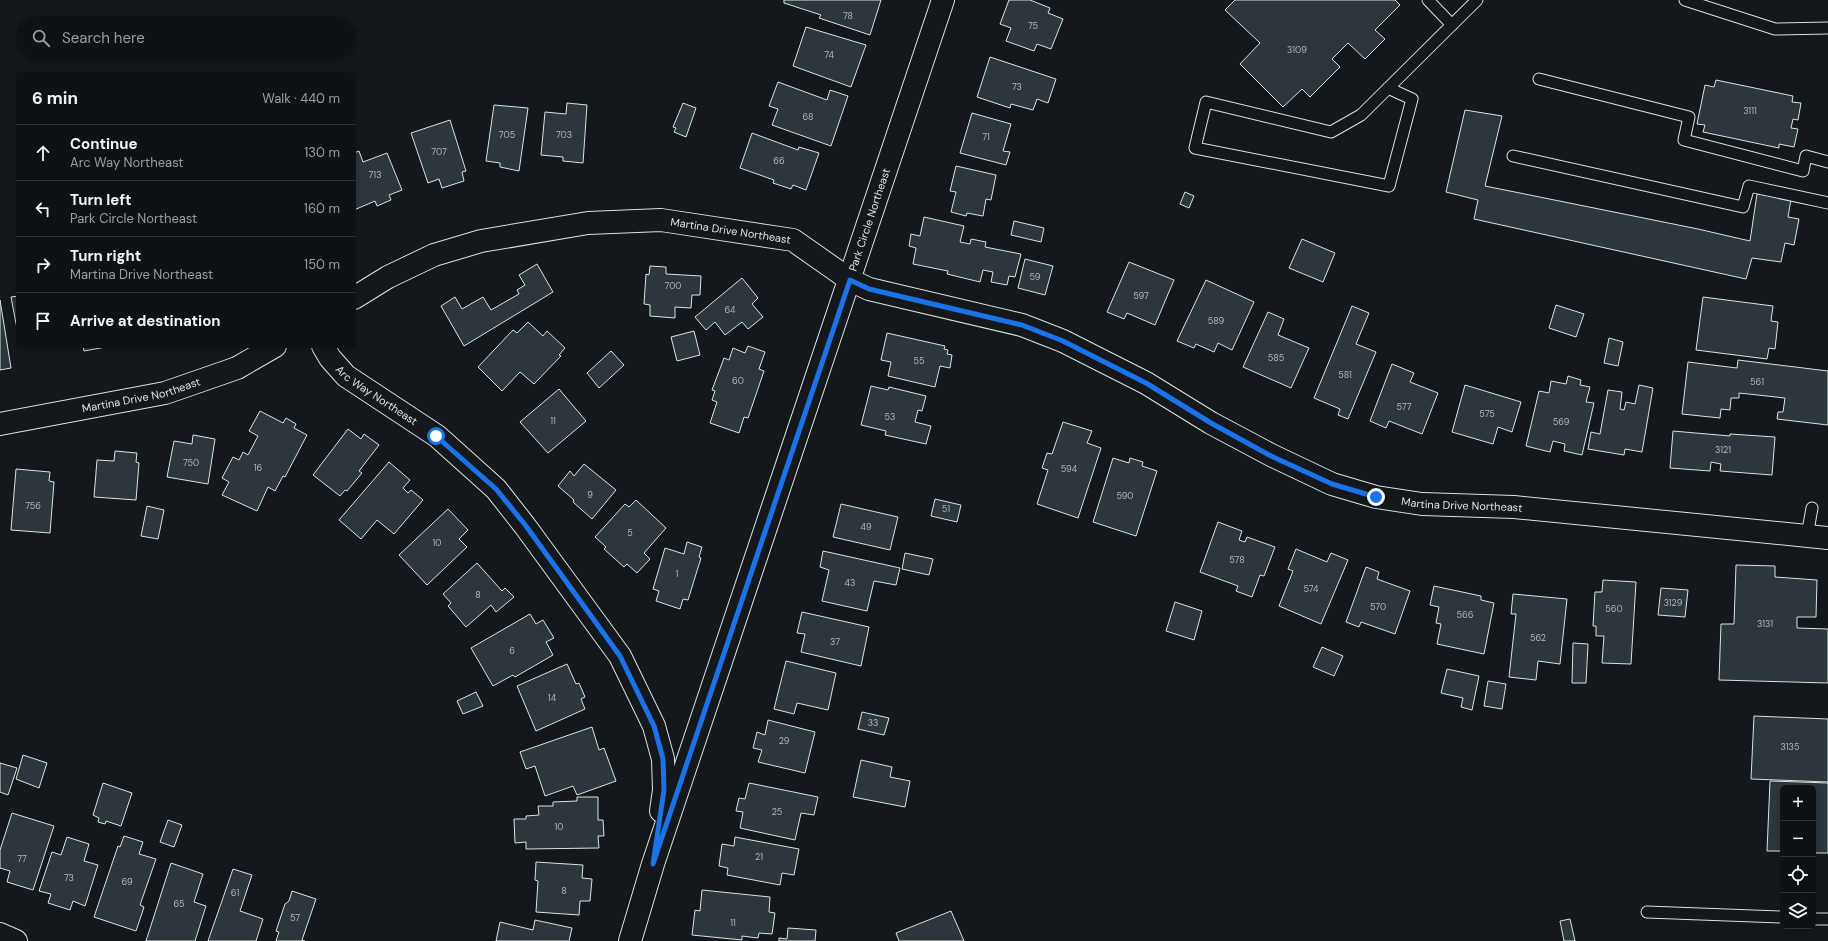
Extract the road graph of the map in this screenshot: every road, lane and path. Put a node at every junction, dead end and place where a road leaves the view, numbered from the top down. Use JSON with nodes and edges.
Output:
{"nodes":[{"id":1,"x":943,"y":0,"type":"edge"},
{"id":2,"x":1428,"y":0,"type":"edge"},
{"id":3,"x":1477,"y":0,"type":"edge"},
{"id":4,"x":1685,"y":0,"type":"edge"},
{"id":5,"x":1452,"y":25,"type":"junction"},
{"id":6,"x":1828,"y":28,"type":"edge"},
{"id":7,"x":1539,"y":79,"type":"dead end"},
{"id":8,"x":1388,"y":88,"type":"junction"},
{"id":9,"x":1513,"y":156,"type":"dead end"},
{"id":10,"x":1828,"y":162,"type":"edge"},
{"id":11,"x":1828,"y":203,"type":"edge"},
{"id":12,"x":850,"y":280,"type":"junction"},
{"id":13,"x":356,"y":297,"type":"edge"},
{"id":14,"x":272,"y":348,"type":"edge"},
{"id":15,"x":324,"y":348,"type":"edge"},
{"id":16,"x":0,"y":424,"type":"edge"},
{"id":17,"x":1812,"y":508,"type":"dead end"},
{"id":18,"x":1806,"y":536,"type":"junction"},
{"id":19,"x":1828,"y":538,"type":"edge"},
{"id":20,"x":653,"y":864,"type":"junction"},
{"id":21,"x":1647,"y":912,"type":"dead end"},
{"id":22,"x":1780,"y":917,"type":"edge"},
{"id":23,"x":1816,"y":918,"type":"edge"},
{"id":24,"x":1828,"y":919,"type":"edge"},
{"id":25,"x":0,"y":934,"type":"edge"},
{"id":26,"x":16,"y":941,"type":"edge"},
{"id":27,"x":630,"y":941,"type":"edge"}],
"edges":[{"from":1,"to":12,"type":"street","name":"Park Circle Northeast"},
{"from":2,"to":5,"type":"lane"},
{"from":3,"to":5,"type":"lane"},
{"from":4,"to":6,"type":"lane"},
{"from":5,"to":8,"type":"lane"},
{"from":7,"to":10,"type":"lane"},
{"from":8,"to":8,"type":"lane"},
{"from":9,"to":11,"type":"lane"},
{"from":12,"to":13,"type":"street","name":"Martina Drive Northeast"},
{"from":12,"to":18,"type":"street","name":"Martina Drive Northeast"},
{"from":12,"to":20,"type":"street","name":"Park Circle Northeast"},
{"from":14,"to":16,"type":"street","name":"Martina Drive Northeast"},
{"from":15,"to":20,"type":"street","name":"Arc Way Northeast"},
{"from":17,"to":18,"type":"lane"},
{"from":18,"to":19,"type":"street","name":"Martina Drive Northeast"},
{"from":20,"to":27,"type":"street","name":"Park Circle Northeast"},
{"from":21,"to":22,"type":"lane"},
{"from":23,"to":24,"type":"lane"},
{"from":25,"to":26,"type":"street"}]}
